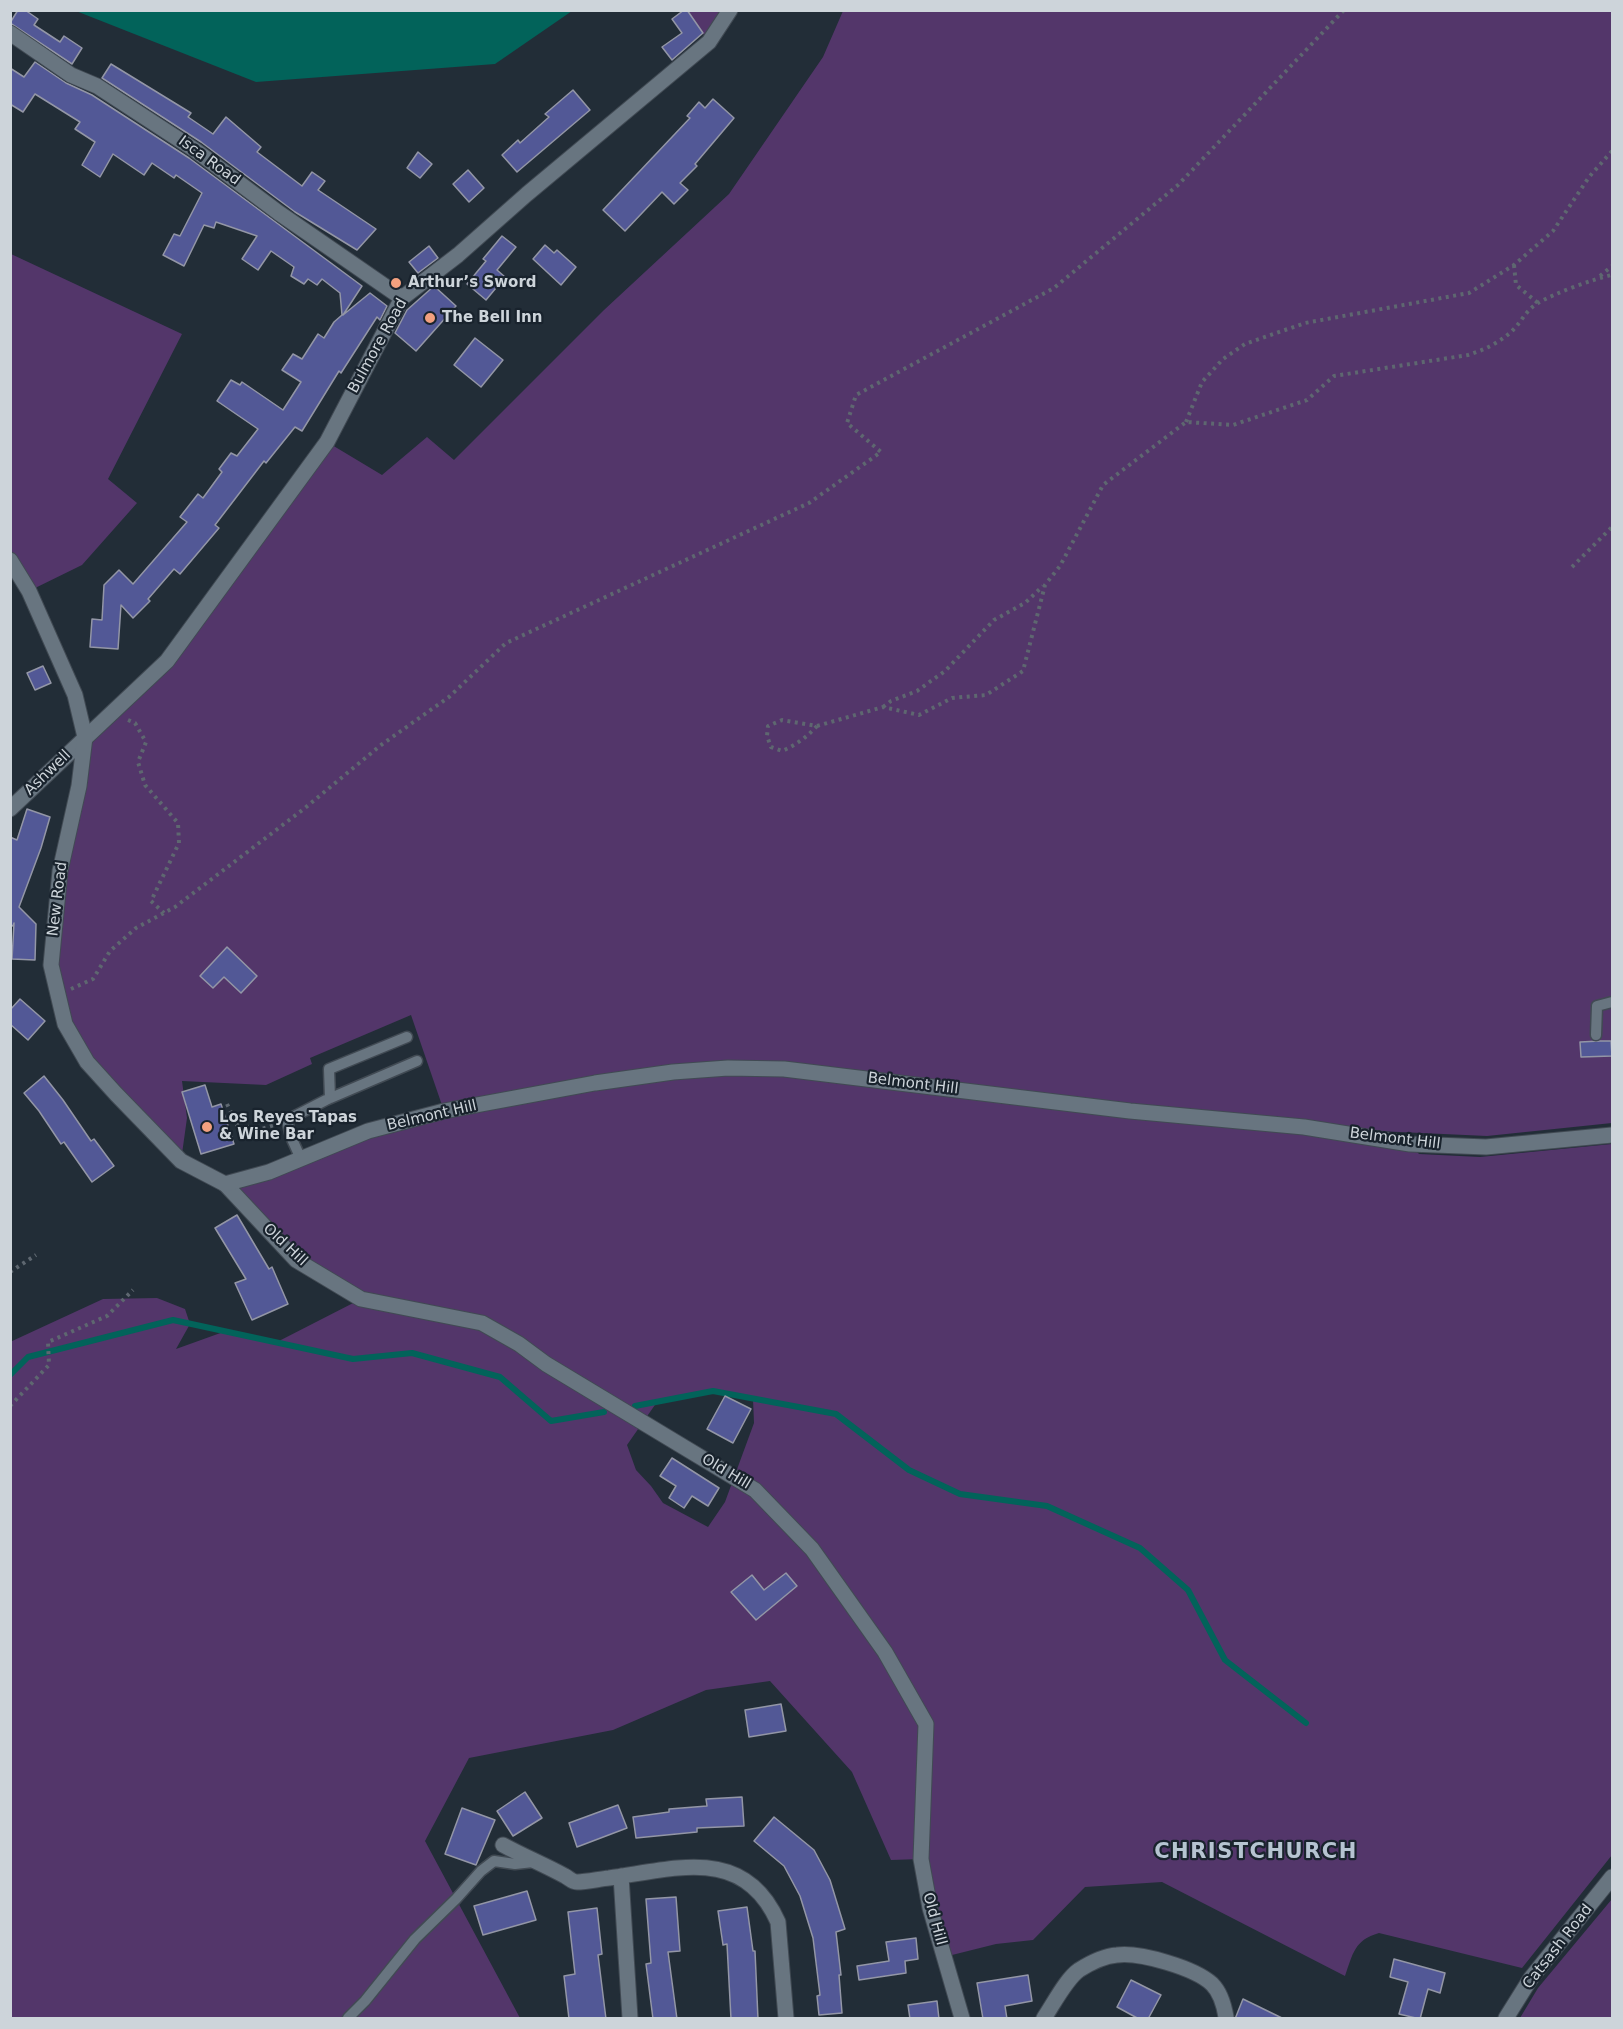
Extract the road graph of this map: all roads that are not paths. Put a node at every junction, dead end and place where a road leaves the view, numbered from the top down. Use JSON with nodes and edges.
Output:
{"nodes":[{"id":1,"x":730,"y":10,"type":"edge"},
{"id":2,"x":10,"y":33,"type":"edge"},
{"id":3,"x":402,"y":298,"type":"junction"},
{"id":4,"x":10,"y":560,"type":"edge"},
{"id":5,"x":85,"y":737,"type":"junction"},
{"id":6,"x":10,"y":809,"type":"edge"},
{"id":7,"x":1612,"y":1002,"type":"edge"},
{"id":8,"x":1596,"y":1035,"type":"dead end"},
{"id":9,"x":407,"y":1037,"type":"dead end"},
{"id":10,"x":417,"y":1061,"type":"dead end"},
{"id":11,"x":330,"y":1098,"type":"junction"},
{"id":12,"x":1612,"y":1135,"type":"edge"},
{"id":13,"x":301,"y":1160,"type":"junction"},
{"id":14,"x":225,"y":1184,"type":"junction"},
{"id":15,"x":503,"y":1845,"type":"dead end"},
{"id":16,"x":533,"y":1862,"type":"junction"},
{"id":17,"x":621,"y":1876,"type":"junction"},
{"id":18,"x":1612,"y":1877,"type":"edge"},
{"id":19,"x":1227,"y":2017,"type":"edge"},
{"id":20,"x":348,"y":2019,"type":"edge"},
{"id":21,"x":630,"y":2019,"type":"edge"},
{"id":22,"x":786,"y":2019,"type":"edge"},
{"id":23,"x":962,"y":2019,"type":"edge"},
{"id":24,"x":1044,"y":2019,"type":"edge"},
{"id":25,"x":1506,"y":2019,"type":"edge"}],
"edges":[{"from":1,"to":3,"type":"street","name":"Bulmore Road"},
{"from":2,"to":3,"type":"street","name":"Isca Road"},
{"from":3,"to":5,"type":"street","name":"Bulmore Road"},
{"from":4,"to":5,"type":"street","name":"New Road"},
{"from":5,"to":6,"type":"street","name":"Ashwell"},
{"from":5,"to":14,"type":"street","name":"New Road"},
{"from":7,"to":8,"type":"lane"},
{"from":9,"to":11,"type":"lane"},
{"from":10,"to":11,"type":"lane"},
{"from":11,"to":13,"type":"lane"},
{"from":12,"to":13,"type":"street","name":"Belmont Hill"},
{"from":13,"to":14,"type":"street","name":"Belmont Hill"},
{"from":14,"to":23,"type":"street","name":"Old Hill"},
{"from":15,"to":16,"type":"street"},
{"from":16,"to":17,"type":"street"},
{"from":16,"to":20,"type":"lane"},
{"from":17,"to":21,"type":"street"},
{"from":17,"to":22,"type":"street"},
{"from":18,"to":25,"type":"street","name":"Catsash Road"},
{"from":19,"to":24,"type":"street"}]}
